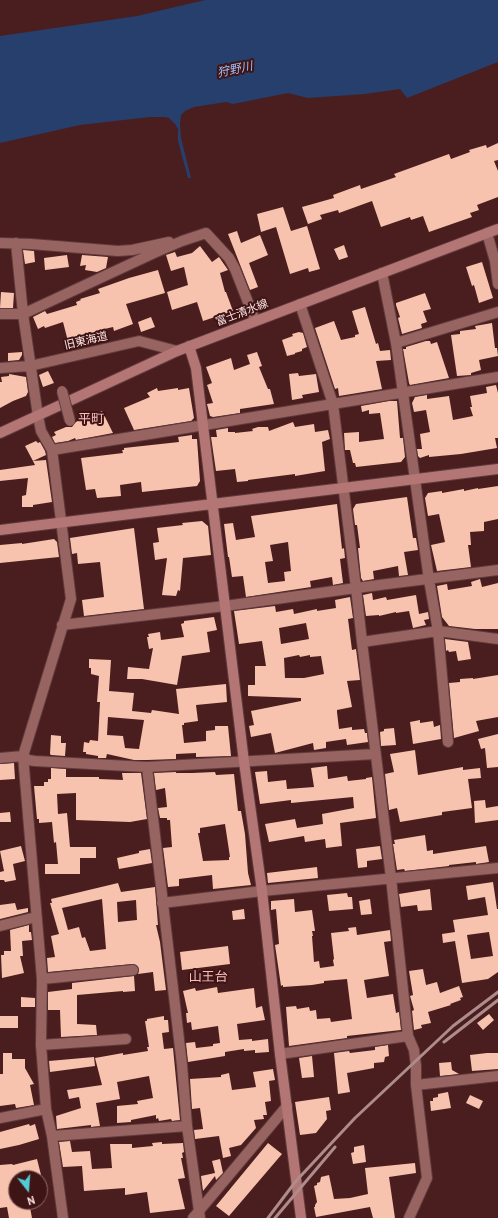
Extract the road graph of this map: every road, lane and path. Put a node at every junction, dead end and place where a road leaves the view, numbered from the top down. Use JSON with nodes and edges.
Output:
{"nodes":[{"id":1,"x":498,"y":229,"type":"edge"},
{"id":2,"x":487,"y":233,"type":"junction"},
{"id":3,"x":182,"y":241,"type":"junction"},
{"id":4,"x":0,"y":243,"type":"edge"},
{"id":5,"x":16,"y":243,"type":"junction"},
{"id":6,"x":382,"y":272,"type":"junction"},
{"id":7,"x":498,"y":284,"type":"edge"},
{"id":8,"x":300,"y":304,"type":"junction"},
{"id":9,"x":498,"y":312,"type":"edge"},
{"id":10,"x":0,"y":314,"type":"edge"},
{"id":11,"x":23,"y":314,"type":"junction"},
{"id":12,"x":255,"y":320,"type":"junction"},
{"id":13,"x":396,"y":343,"type":"junction"},
{"id":14,"x":189,"y":346,"type":"junction"},
{"id":15,"x":177,"y":351,"type":"junction"},
{"id":16,"x":30,"y":366,"type":"junction"},
{"id":17,"x":0,"y":368,"type":"edge"},
{"id":18,"x":498,"y":377,"type":"edge"},
{"id":19,"x":62,"y":391,"type":"dead end"},
{"id":20,"x":403,"y":392,"type":"junction"},
{"id":21,"x":333,"y":404,"type":"junction"},
{"id":22,"x":38,"y":416,"type":"junction"},
{"id":23,"x":70,"y":422,"type":"dead end"},
{"id":24,"x":203,"y":426,"type":"junction"},
{"id":25,"x":0,"y":433,"type":"edge"},
{"id":26,"x":52,"y":450,"type":"junction"},
{"id":27,"x":498,"y":469,"type":"edge"},
{"id":28,"x":415,"y":479,"type":"junction"},
{"id":29,"x":343,"y":488,"type":"junction"},
{"id":30,"x":212,"y":503,"type":"junction"},
{"id":31,"x":60,"y":523,"type":"junction"},
{"id":32,"x":0,"y":530,"type":"edge"},
{"id":33,"x":498,"y":570,"type":"edge"},
{"id":34,"x":429,"y":580,"type":"junction"},
{"id":35,"x":356,"y":588,"type":"junction"},
{"id":36,"x":224,"y":606,"type":"junction"},
{"id":37,"x":62,"y":625,"type":"junction"},
{"id":38,"x":438,"y":631,"type":"junction"},
{"id":39,"x":498,"y":639,"type":"edge"},
{"id":40,"x":362,"y":642,"type":"junction"},
{"id":41,"x":448,"y":742,"type":"dead end"},
{"id":42,"x":375,"y":754,"type":"junction"},
{"id":43,"x":23,"y":756,"type":"junction"},
{"id":44,"x":0,"y":758,"type":"edge"},
{"id":45,"x":244,"y":762,"type":"junction"},
{"id":46,"x":147,"y":767,"type":"junction"},
{"id":47,"x":498,"y":868,"type":"edge"},
{"id":48,"x":391,"y":878,"type":"junction"},
{"id":49,"x":262,"y":891,"type":"junction"},
{"id":50,"x":162,"y":903,"type":"junction"},
{"id":51,"x":36,"y":917,"type":"junction"},
{"id":52,"x":0,"y":926,"type":"edge"},
{"id":53,"x":133,"y":970,"type":"dead end"},
{"id":54,"x":42,"y":979,"type":"junction"},
{"id":55,"x":408,"y":1036,"type":"junction"},
{"id":56,"x":126,"y":1039,"type":"dead end"},
{"id":57,"x":41,"y":1045,"type":"junction"},
{"id":58,"x":280,"y":1054,"type":"junction"},
{"id":59,"x":498,"y":1076,"type":"edge"},
{"id":60,"x":416,"y":1085,"type":"junction"},
{"id":61,"x":287,"y":1106,"type":"junction"},
{"id":62,"x":46,"y":1109,"type":"junction"},
{"id":63,"x":0,"y":1118,"type":"edge"},
{"id":64,"x":187,"y":1126,"type":"junction"},
{"id":65,"x":52,"y":1136,"type":"junction"},
{"id":66,"x":198,"y":1216,"type":"edge"},
{"id":67,"x":63,"y":1218,"type":"edge"},
{"id":68,"x":301,"y":1218,"type":"edge"},
{"id":69,"x":409,"y":1218,"type":"edge"}],
"edges":[{"from":1,"to":2,"type":"street","name":"富士清水線"},
{"from":2,"to":6,"type":"street","name":"富士清水線"},
{"from":2,"to":7,"type":"street"},
{"from":3,"to":5,"type":"street"},
{"from":3,"to":11,"type":"street"},
{"from":3,"to":12,"type":"street"},
{"from":4,"to":5,"type":"street"},
{"from":5,"to":11,"type":"street"},
{"from":6,"to":8,"type":"street","name":"富士清水線"},
{"from":6,"to":13,"type":"street"},
{"from":8,"to":12,"type":"street","name":"富士清水線"},
{"from":8,"to":21,"type":"street"},
{"from":9,"to":13,"type":"street"},
{"from":10,"to":11,"type":"street"},
{"from":11,"to":16,"type":"street"},
{"from":12,"to":14,"type":"street","name":"富士清水線"},
{"from":13,"to":20,"type":"street"},
{"from":14,"to":15,"type":"street","name":"富士清水線"},
{"from":14,"to":24,"type":"street"},
{"from":15,"to":16,"type":"street","name":"旧東海道"},
{"from":15,"to":22,"type":"street","name":"富士清水線"},
{"from":16,"to":17,"type":"street","name":"旧東海道"},
{"from":16,"to":22,"type":"street"},
{"from":18,"to":20,"type":"street"},
{"from":19,"to":23,"type":"street","bridge":true},
{"from":20,"to":21,"type":"street"},
{"from":20,"to":28,"type":"street"},
{"from":21,"to":24,"type":"street"},
{"from":21,"to":29,"type":"street"},
{"from":22,"to":25,"type":"street","name":"富士清水線"},
{"from":22,"to":26,"type":"street"},
{"from":24,"to":26,"type":"street"},
{"from":24,"to":30,"type":"street"},
{"from":26,"to":31,"type":"street"},
{"from":27,"to":28,"type":"street"},
{"from":28,"to":29,"type":"street"},
{"from":28,"to":34,"type":"street"},
{"from":29,"to":30,"type":"street"},
{"from":29,"to":35,"type":"street"},
{"from":30,"to":31,"type":"street"},
{"from":30,"to":36,"type":"street"},
{"from":31,"to":32,"type":"street"},
{"from":31,"to":37,"type":"street"},
{"from":33,"to":34,"type":"street"},
{"from":34,"to":35,"type":"street"},
{"from":34,"to":38,"type":"street"},
{"from":35,"to":36,"type":"street"},
{"from":35,"to":40,"type":"street"},
{"from":36,"to":37,"type":"street"},
{"from":36,"to":45,"type":"street"},
{"from":37,"to":43,"type":"street"},
{"from":38,"to":39,"type":"street"},
{"from":38,"to":40,"type":"street"},
{"from":38,"to":41,"type":"street"},
{"from":40,"to":42,"type":"street"},
{"from":42,"to":45,"type":"street"},
{"from":42,"to":48,"type":"street"},
{"from":43,"to":44,"type":"street"},
{"from":43,"to":46,"type":"street"},
{"from":43,"to":51,"type":"street"},
{"from":45,"to":46,"type":"street"},
{"from":45,"to":49,"type":"street"},
{"from":46,"to":50,"type":"street"},
{"from":47,"to":48,"type":"street"},
{"from":48,"to":49,"type":"street"},
{"from":48,"to":55,"type":"street"},
{"from":49,"to":50,"type":"street"},
{"from":49,"to":58,"type":"street"},
{"from":50,"to":64,"type":"street"},
{"from":51,"to":52,"type":"street"},
{"from":51,"to":54,"type":"street"},
{"from":53,"to":54,"type":"street"},
{"from":54,"to":57,"type":"street"},
{"from":55,"to":58,"type":"street"},
{"from":55,"to":60,"type":"street"},
{"from":56,"to":57,"type":"street"},
{"from":57,"to":62,"type":"street"},
{"from":58,"to":61,"type":"street"},
{"from":59,"to":60,"type":"street"},
{"from":60,"to":69,"type":"street"},
{"from":61,"to":66,"type":"street"},
{"from":61,"to":68,"type":"street"},
{"from":62,"to":63,"type":"street"},
{"from":62,"to":65,"type":"street"},
{"from":64,"to":65,"type":"street"},
{"from":64,"to":66,"type":"street"},
{"from":65,"to":67,"type":"street"}]}
